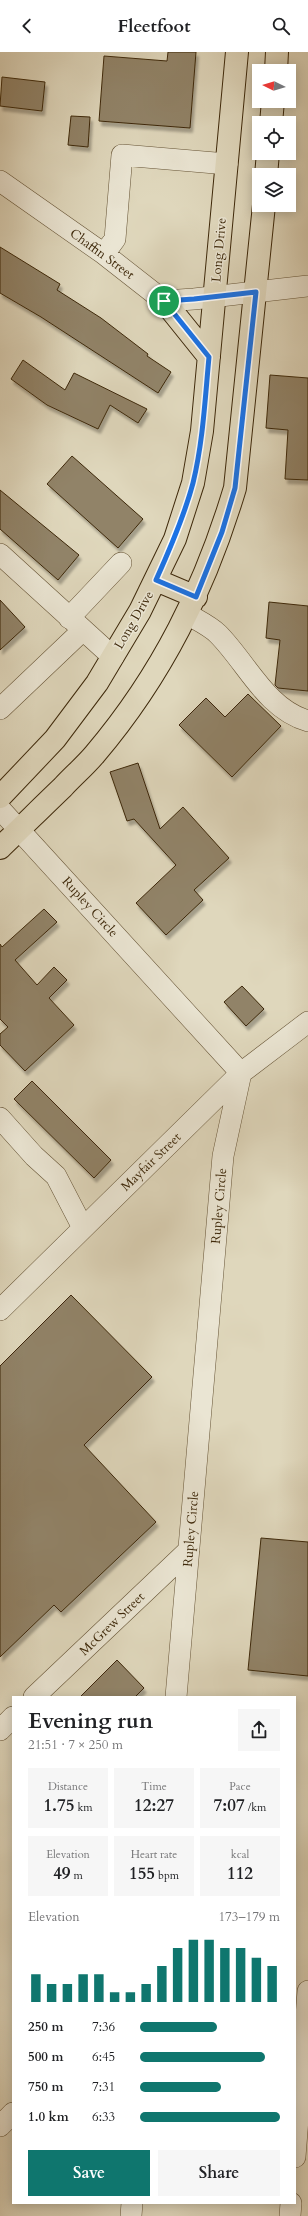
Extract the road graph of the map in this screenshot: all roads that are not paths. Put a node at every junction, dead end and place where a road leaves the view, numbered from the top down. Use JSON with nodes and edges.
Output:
{"nodes":[{"id":1,"x":237,"y":52,"type":"edge"},
{"id":2,"x":277,"y":52,"type":"edge"},
{"id":3,"x":276,"y":64,"type":"edge"},
{"id":4,"x":227,"y":164,"type":"junction"},
{"id":5,"x":0,"y":181,"type":"edge"},
{"id":6,"x":263,"y":212,"type":"edge"},
{"id":7,"x":104,"y":254,"type":"junction"},
{"id":8,"x":308,"y":286,"type":"edge"},
{"id":9,"x":256,"y":292,"type":"junction"},
{"id":10,"x":215,"y":296,"type":"junction"},
{"id":11,"x":164,"y":301,"type":"junction"},
{"id":12,"x":209,"y":357,"type":"junction"},
{"id":13,"x":0,"y":554,"type":"edge"},
{"id":14,"x":121,"y":563,"type":"dead end"},
{"id":15,"x":156,"y":580,"type":"junction"},
{"id":16,"x":192,"y":605,"type":"junction"},
{"id":17,"x":76,"y":624,"type":"junction"},
{"id":18,"x":113,"y":656,"type":"junction"},
{"id":19,"x":0,"y":709,"type":"edge"},
{"id":20,"x":308,"y":720,"type":"edge"},
{"id":21,"x":0,"y":797,"type":"edge"},
{"id":22,"x":0,"y":809,"type":"edge"},
{"id":23,"x":19,"y":830,"type":"junction"},
{"id":24,"x":0,"y":848,"type":"edge"},
{"id":25,"x":308,"y":1022,"type":"edge"},
{"id":26,"x":241,"y":1073,"type":"junction"},
{"id":27,"x":0,"y":1118,"type":"edge"},
{"id":28,"x":83,"y":1228,"type":"junction"},
{"id":29,"x":0,"y":1310,"type":"edge"},
{"id":30,"x":189,"y":1550,"type":"junction"},
{"id":31,"x":35,"y":1696,"type":"edge"},
{"id":32,"x":176,"y":1696,"type":"edge"},
{"id":33,"x":12,"y":1718,"type":"edge"},
{"id":34,"x":0,"y":1730,"type":"edge"},
{"id":35,"x":308,"y":1991,"type":"edge"},
{"id":36,"x":12,"y":2114,"type":"edge"},
{"id":37,"x":0,"y":2126,"type":"edge"},
{"id":38,"x":303,"y":2129,"type":"edge"},
{"id":39,"x":296,"y":2154,"type":"edge"},
{"id":40,"x":132,"y":2204,"type":"edge"},
{"id":41,"x":291,"y":2204,"type":"edge"},
{"id":42,"x":131,"y":2216,"type":"edge"},
{"id":43,"x":290,"y":2216,"type":"edge"}],
"edges":[{"from":1,"to":4,"type":"main road","name":"Long Drive"},
{"from":2,"to":3,"type":"main road"},
{"from":4,"to":7,"type":"street"},
{"from":4,"to":10,"type":"main road","name":"Long Drive"},
{"from":5,"to":7,"type":"street","name":"Chaffin Street"},
{"from":6,"to":9,"type":"main road"},
{"from":7,"to":11,"type":"street","name":"Chaffin Street"},
{"from":8,"to":9,"type":"street"},
{"from":9,"to":10,"type":"street"},
{"from":9,"to":16,"type":"main road"},
{"from":10,"to":11,"type":"street"},
{"from":10,"to":12,"type":"main road","name":"Long Drive"},
{"from":11,"to":12,"type":"main road"},
{"from":12,"to":15,"type":"main road","name":"Long Drive"},
{"from":13,"to":17,"type":"street"},
{"from":14,"to":17,"type":"street"},
{"from":15,"to":16,"type":"main road"},
{"from":15,"to":18,"type":"main road","name":"Long Drive"},
{"from":16,"to":20,"type":"street"},
{"from":16,"to":23,"type":"main road"},
{"from":17,"to":18,"type":"street"},
{"from":17,"to":19,"type":"street"},
{"from":18,"to":21,"type":"main road","name":"Long Drive"},
{"from":22,"to":23,"type":"street","name":"Rupley Circle"},
{"from":23,"to":24,"type":"main road"},
{"from":23,"to":26,"type":"street","name":"Rupley Circle"},
{"from":25,"to":26,"type":"street","name":"Mayfair Street"},
{"from":26,"to":28,"type":"street","name":"Mayfair Street"},
{"from":26,"to":30,"type":"street","name":"Rupley Circle"},
{"from":27,"to":28,"type":"street"},
{"from":28,"to":29,"type":"street","name":"Mayfair Street"},
{"from":30,"to":31,"type":"street","name":"McGrew Street"},
{"from":30,"to":32,"type":"street","name":"Rupley Circle"},
{"from":33,"to":34,"type":"street"},
{"from":35,"to":38,"type":"street"},
{"from":36,"to":37,"type":"street"},
{"from":38,"to":39,"type":"street"},
{"from":40,"to":42,"type":"street"},
{"from":41,"to":43,"type":"street"}]}
